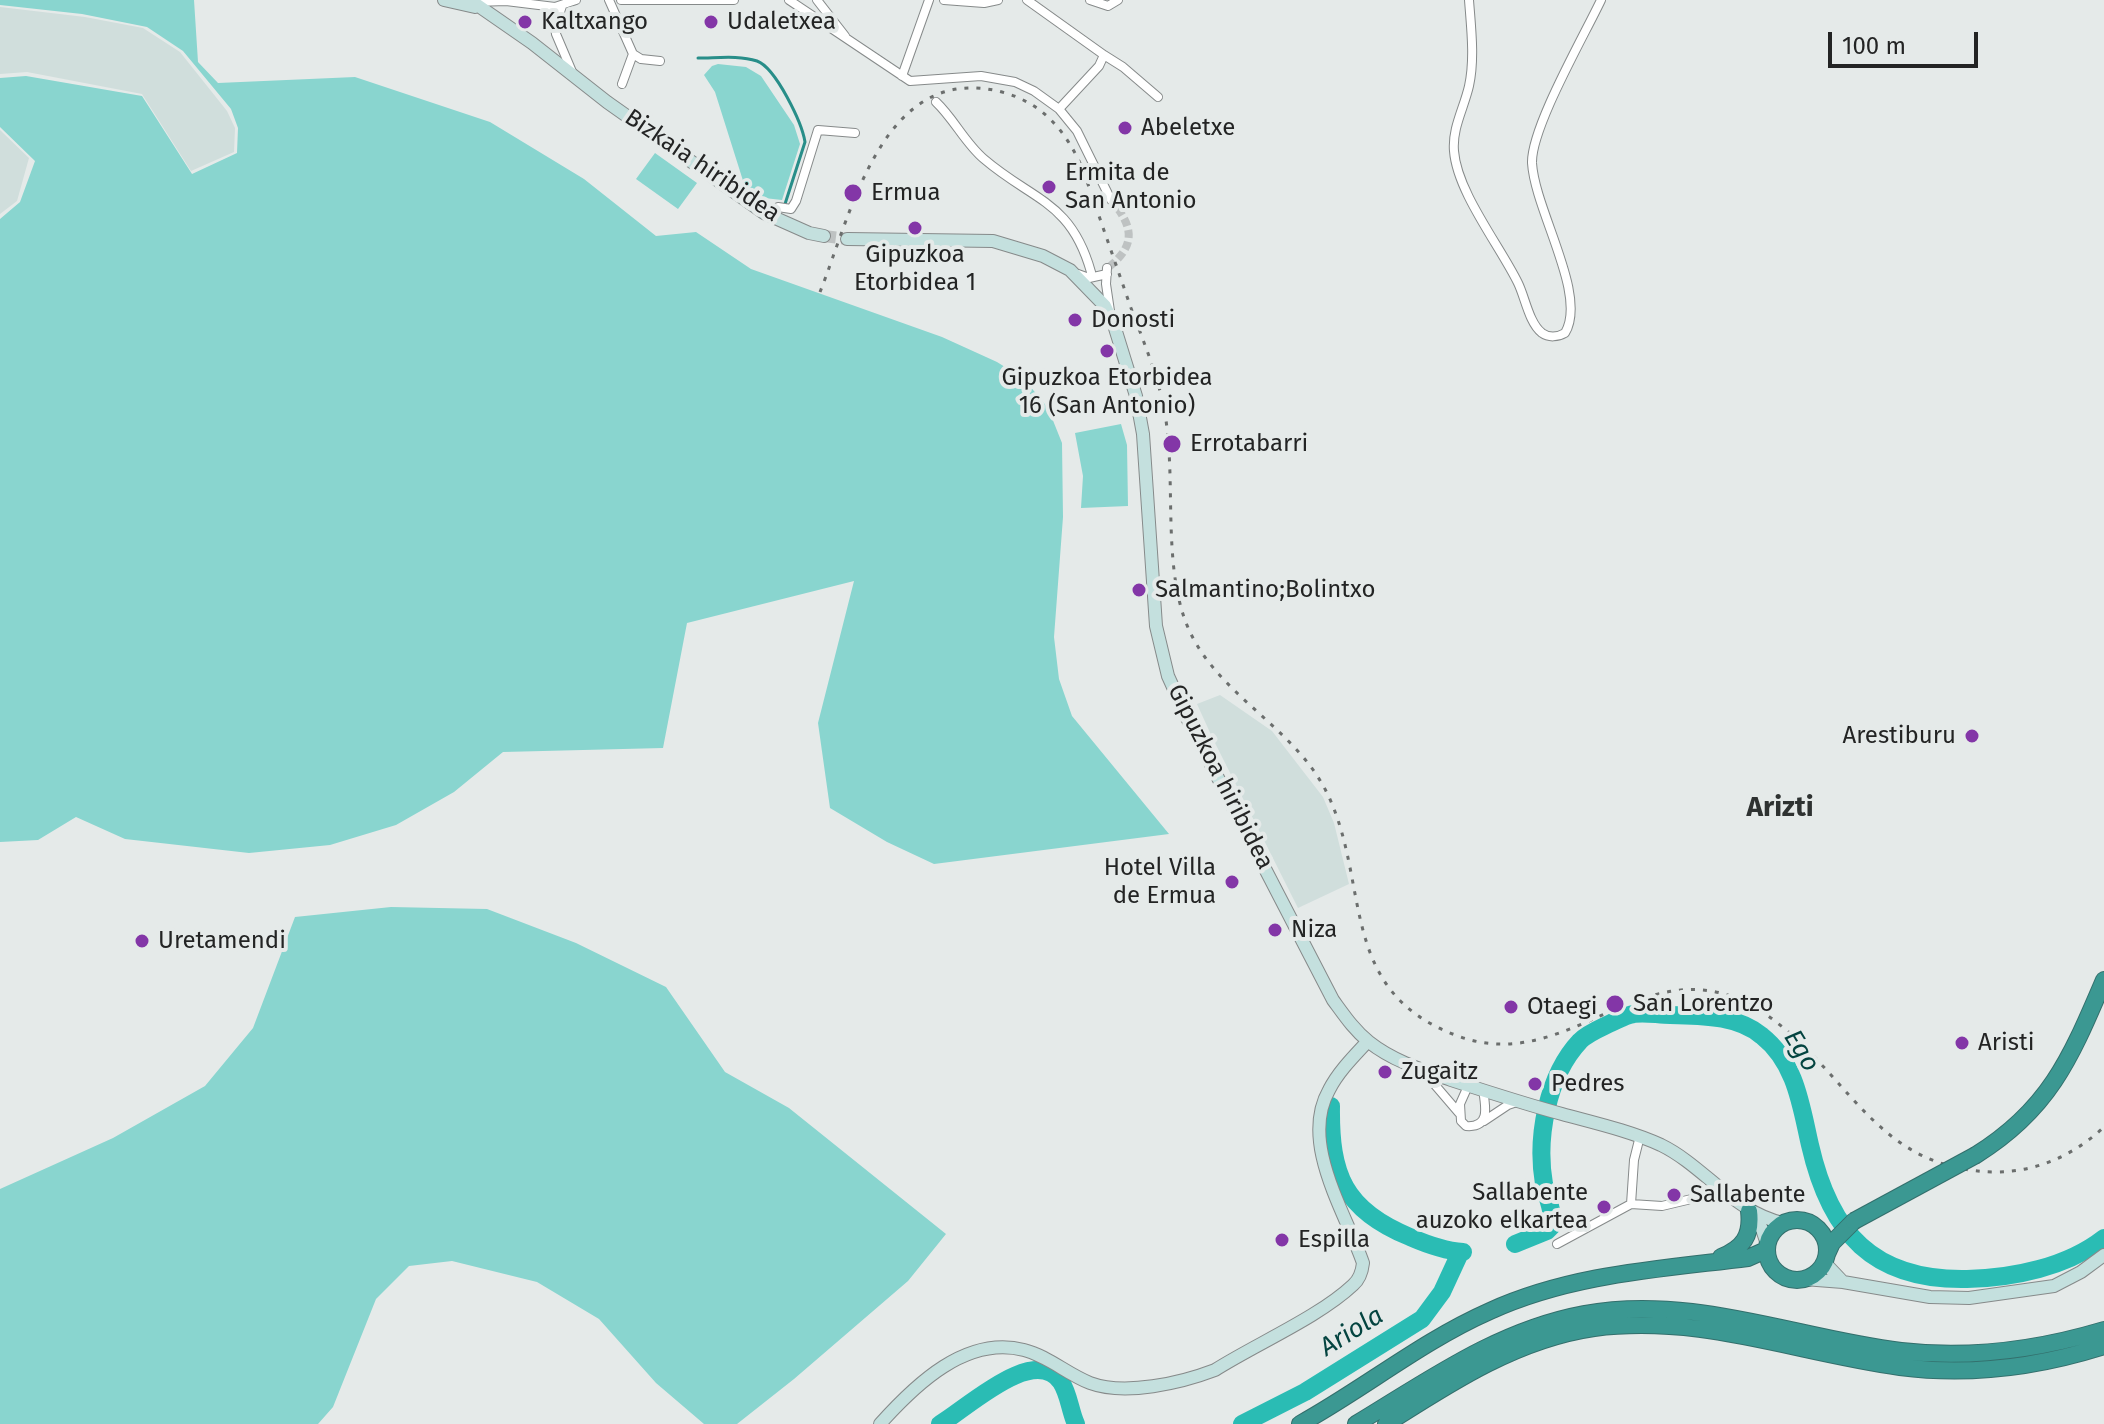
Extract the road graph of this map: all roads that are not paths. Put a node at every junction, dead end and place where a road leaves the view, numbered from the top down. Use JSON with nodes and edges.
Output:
{"nodes":[{"id":1,"x":431,"y":0,"type":"edge"},
{"id":2,"x":442,"y":0,"type":"edge"},
{"id":3,"x":576,"y":0,"type":"edge"},
{"id":4,"x":609,"y":0,"type":"edge"},
{"id":5,"x":621,"y":0,"type":"edge"},
{"id":6,"x":734,"y":0,"type":"edge"},
{"id":7,"x":789,"y":0,"type":"edge"},
{"id":8,"x":817,"y":0,"type":"edge"},
{"id":9,"x":929,"y":0,"type":"edge"},
{"id":10,"x":944,"y":0,"type":"edge"},
{"id":11,"x":998,"y":0,"type":"edge"},
{"id":12,"x":1027,"y":0,"type":"edge"},
{"id":13,"x":1090,"y":0,"type":"edge"},
{"id":14,"x":1118,"y":0,"type":"edge"},
{"id":15,"x":1469,"y":0,"type":"edge"},
{"id":16,"x":1601,"y":0,"type":"edge"},
{"id":17,"x":471,"y":1,"type":"edge"},
{"id":18,"x":669,"y":1,"type":"edge"},
{"id":19,"x":562,"y":6,"type":"junction"},
{"id":20,"x":486,"y":12,"type":"junction"},
{"id":21,"x":845,"y":36,"type":"junction"},
{"id":22,"x":633,"y":54,"type":"junction"},
{"id":23,"x":1104,"y":55,"type":"junction"},
{"id":24,"x":660,"y":61,"type":"dead end"},
{"id":25,"x":902,"y":76,"type":"junction"},
{"id":26,"x":580,"y":82,"type":"junction"},
{"id":27,"x":622,"y":84,"type":"dead end"},
{"id":28,"x":1158,"y":97,"type":"dead end"},
{"id":29,"x":936,"y":102,"type":"dead end"},
{"id":30,"x":1059,"y":109,"type":"junction"},
{"id":31,"x":855,"y":133,"type":"dead end"},
{"id":32,"x":1111,"y":200,"type":"tunnel mouth"},
{"id":33,"x":771,"y":216,"type":"junction"},
{"id":34,"x":824,"y":236,"type":"tunnel mouth"},
{"id":35,"x":847,"y":239,"type":"tunnel mouth"},
{"id":36,"x":1070,"y":270,"type":"junction"},
{"id":37,"x":1108,"y":270,"type":"junction"},
{"id":38,"x":1091,"y":272,"type":"junction"},
{"id":39,"x":1114,"y":325,"type":"junction"},
{"id":40,"x":2104,"y":980,"type":"edge"},
{"id":41,"x":1368,"y":1041,"type":"junction"},
{"id":42,"x":1423,"y":1071,"type":"junction"},
{"id":43,"x":1468,"y":1086,"type":"junction"},
{"id":44,"x":1483,"y":1090,"type":"junction"},
{"id":45,"x":1518,"y":1102,"type":"junction"},
{"id":46,"x":1459,"y":1113,"type":"junction"},
{"id":47,"x":1483,"y":1121,"type":"junction"},
{"id":48,"x":1640,"y":1136,"type":"junction"},
{"id":49,"x":1726,"y":1191,"type":"junction"},
{"id":50,"x":1631,"y":1204,"type":"junction"},
{"id":51,"x":1748,"y":1209,"type":"junction"},
{"id":52,"x":1783,"y":1223,"type":"junction"},
{"id":53,"x":1811,"y":1223,"type":"junction"},
{"id":54,"x":1838,"y":1229,"type":"junction"},
{"id":55,"x":1557,"y":1244,"type":"dead end"},
{"id":56,"x":1767,"y":1247,"type":"junction"},
{"id":57,"x":2104,"y":1255,"type":"edge"},
{"id":58,"x":1826,"y":1259,"type":"junction"},
{"id":59,"x":1724,"y":1261,"type":"junction"},
{"id":60,"x":1696,"y":1263,"type":"junction"},
{"id":61,"x":1779,"y":1274,"type":"junction"},
{"id":62,"x":1804,"y":1279,"type":"junction"},
{"id":63,"x":1843,"y":1282,"type":"junction"},
{"id":64,"x":2104,"y":1330,"type":"edge"},
{"id":65,"x":1515,"y":1342,"type":"junction"},
{"id":66,"x":2104,"y":1346,"type":"edge"},
{"id":67,"x":1465,"y":1366,"type":"junction"},
{"id":68,"x":880,"y":1424,"type":"edge"},
{"id":69,"x":1300,"y":1424,"type":"edge"},
{"id":70,"x":1356,"y":1424,"type":"edge"},
{"id":71,"x":1386,"y":1424,"type":"edge"}],
"edges":[{"from":1,"to":2,"type":"street"},
{"from":2,"to":20,"type":"street"},
{"from":3,"to":19,"type":"street"},
{"from":4,"to":22,"type":"street"},
{"from":5,"to":18,"type":"street"},
{"from":6,"to":18,"type":"street"},
{"from":7,"to":21,"type":"street"},
{"from":8,"to":21,"type":"street"},
{"from":9,"to":25,"type":"street"},
{"from":10,"to":11,"type":"street"},
{"from":12,"to":23,"type":"street"},
{"from":13,"to":14,"type":"street"},
{"from":15,"to":16,"type":"street"},
{"from":17,"to":19,"type":"street"},
{"from":17,"to":20,"type":"street"},
{"from":19,"to":26,"type":"street"},
{"from":20,"to":26,"type":"street","name":"Bizkaia hiribidea"},
{"from":21,"to":25,"type":"street"},
{"from":22,"to":24,"type":"street"},
{"from":22,"to":27,"type":"street"},
{"from":23,"to":28,"type":"street"},
{"from":23,"to":30,"type":"street"},
{"from":25,"to":30,"type":"street"},
{"from":26,"to":33,"type":"street","name":"Bizkaia hiribidea"},
{"from":29,"to":38,"type":"street"},
{"from":30,"to":32,"type":"street"},
{"from":31,"to":33,"type":"street"},
{"from":33,"to":34,"type":"street","name":"Bizkaia hiribidea"},
{"from":35,"to":36,"type":"street","name":"Gipuzkoa hiribidea"},
{"from":36,"to":37,"type":"street"},
{"from":36,"to":38,"type":"street"},
{"from":36,"to":39,"type":"street","name":"Gipuzkoa hiribidea"},
{"from":37,"to":38,"type":"street"},
{"from":37,"to":39,"type":"street"},
{"from":39,"to":41,"type":"street","name":"Gipuzkoa hiribidea"},
{"from":40,"to":54,"type":"highway","bridge":true},
{"from":41,"to":42,"type":"street","name":"Gipuzkoa hiribidea"},
{"from":41,"to":68,"type":"street"},
{"from":42,"to":43,"type":"street","name":"Gipuzkoa hiribidea"},
{"from":42,"to":46,"type":"street"},
{"from":43,"to":44,"type":"street","name":"Gipuzkoa hiribidea"},
{"from":43,"to":46,"type":"street"},
{"from":44,"to":45,"type":"street","name":"Gipuzkoa hiribidea"},
{"from":44,"to":47,"type":"street"},
{"from":45,"to":47,"type":"street"},
{"from":45,"to":48,"type":"street","name":"Gipuzkoa hiribidea"},
{"from":46,"to":47,"type":"street"},
{"from":48,"to":49,"type":"street","name":"Gipuzkoa hiribidea"},
{"from":48,"to":50,"type":"street"},
{"from":49,"to":50,"type":"street"},
{"from":49,"to":51,"type":"street","name":"Gipuzkoa hiribidea"},
{"from":50,"to":55,"type":"street"},
{"from":51,"to":52,"type":"street"},
{"from":51,"to":56,"type":"street"},
{"from":51,"to":60,"type":"highway"},
{"from":52,"to":53,"type":"highway"},
{"from":52,"to":56,"type":"highway"},
{"from":53,"to":54,"type":"highway"},
{"from":53,"to":58,"type":"highway"},
{"from":54,"to":58,"type":"highway"},
{"from":56,"to":59,"type":"highway"},
{"from":56,"to":61,"type":"highway"},
{"from":57,"to":63,"type":"street"},
{"from":58,"to":62,"type":"highway"},
{"from":58,"to":63,"type":"street"},
{"from":59,"to":60,"type":"highway"},
{"from":59,"to":61,"type":"highway"},
{"from":60,"to":69,"type":"highway"},
{"from":61,"to":62,"type":"highway"},
{"from":62,"to":63,"type":"street"},
{"from":64,"to":65,"type":"highway"},
{"from":65,"to":66,"type":"highway"},
{"from":65,"to":67,"type":"highway"},
{"from":67,"to":70,"type":"highway"},
{"from":67,"to":71,"type":"highway"}]}
